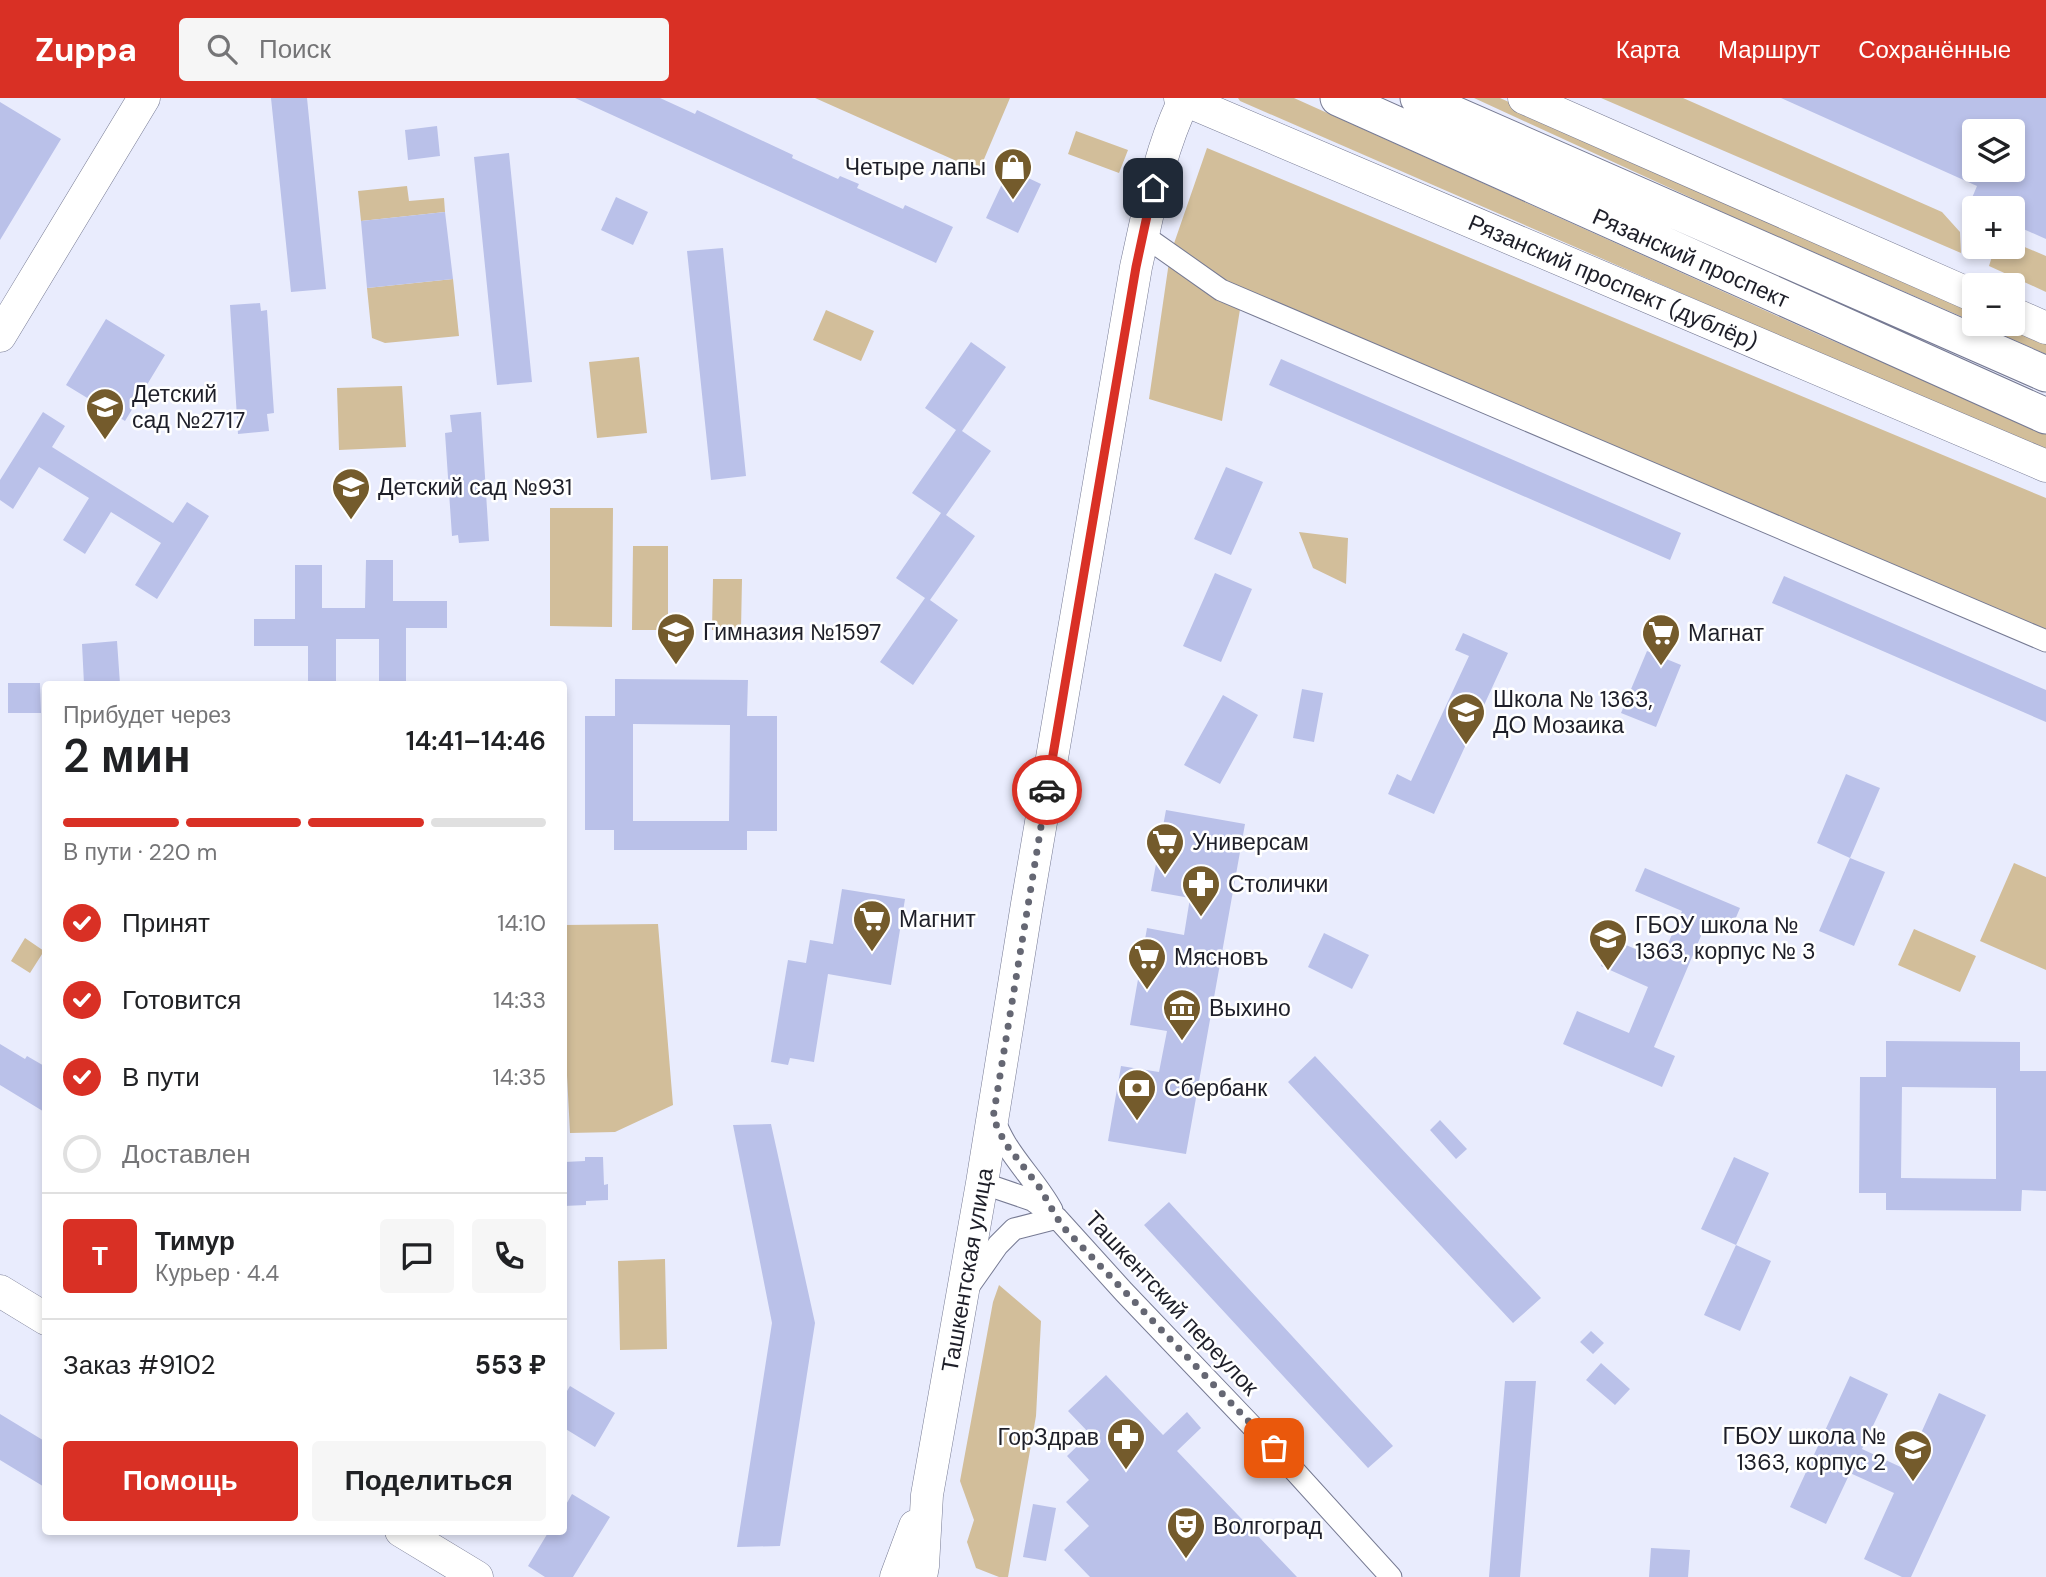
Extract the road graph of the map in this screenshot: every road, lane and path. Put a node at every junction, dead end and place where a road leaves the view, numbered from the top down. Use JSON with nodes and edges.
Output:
{"nodes":[{"id":1,"x":144,"y":98,"type":"edge"},
{"id":2,"x":1338,"y":98,"type":"edge"},
{"id":3,"x":1418,"y":98,"type":"edge"},
{"id":4,"x":1524,"y":98,"type":"edge"},
{"id":5,"x":1183,"y":99,"type":"edge"},
{"id":6,"x":1143,"y":235,"type":"junction"},
{"id":7,"x":1962,"y":291,"type":"edge"},
{"id":8,"x":2025,"y":319,"type":"edge"},
{"id":9,"x":2046,"y":328,"type":"edge"},
{"id":10,"x":0,"y":335,"type":"edge"},
{"id":11,"x":2046,"y":374,"type":"edge"},
{"id":12,"x":2046,"y":416,"type":"edge"},
{"id":13,"x":2046,"y":466,"type":"edge"},
{"id":14,"x":2046,"y":641,"type":"edge"},
{"id":15,"x":993,"y":1118,"type":"junction"},
{"id":16,"x":982,"y":1183,"type":"junction"},
{"id":17,"x":1057,"y":1218,"type":"junction"},
{"id":18,"x":0,"y":1291,"type":"edge"},
{"id":19,"x":962,"y":1296,"type":"junction"},
{"id":20,"x":42,"y":1317,"type":"edge"},
{"id":21,"x":927,"y":1495,"type":"junction"},
{"id":22,"x":408,"y":1535,"type":"edge"},
{"id":23,"x":477,"y":1577,"type":"edge"},
{"id":24,"x":896,"y":1577,"type":"edge"},
{"id":25,"x":921,"y":1577,"type":"edge"},
{"id":26,"x":1391,"y":1577,"type":"edge"}],
"edges":[{"from":1,"to":10,"type":"main road"},
{"from":2,"to":12,"type":"main road","name":"Рязанский проспект"},
{"from":3,"to":11,"type":"main road","name":"Рязанский проспект"},
{"from":4,"to":7,"type":"main road"},
{"from":5,"to":6,"type":"main road","name":"Ташкентская улица"},
{"from":5,"to":13,"type":"main road","name":"Рязанский проспект (дублёр)"},
{"from":6,"to":14,"type":"street"},
{"from":6,"to":15,"type":"main road","name":"Ташкентская улица"},
{"from":8,"to":9,"type":"main road"},
{"from":15,"to":16,"type":"main road","name":"Ташкентская улица"},
{"from":15,"to":17,"type":"street"},
{"from":16,"to":17,"type":"street","name":"Ташкентский переулок"},
{"from":16,"to":19,"type":"main road","name":"Ташкентская улица"},
{"from":17,"to":19,"type":"street"},
{"from":17,"to":26,"type":"street","name":"Ташкентский переулок"},
{"from":18,"to":20,"type":"main road"},
{"from":19,"to":21,"type":"main road","name":"Ташкентская улица"},
{"from":21,"to":24,"type":"main road","name":"Ташкентская улица"},
{"from":21,"to":25,"type":"main road","name":"Ташкентская улица"},
{"from":22,"to":23,"type":"main road"}]}
